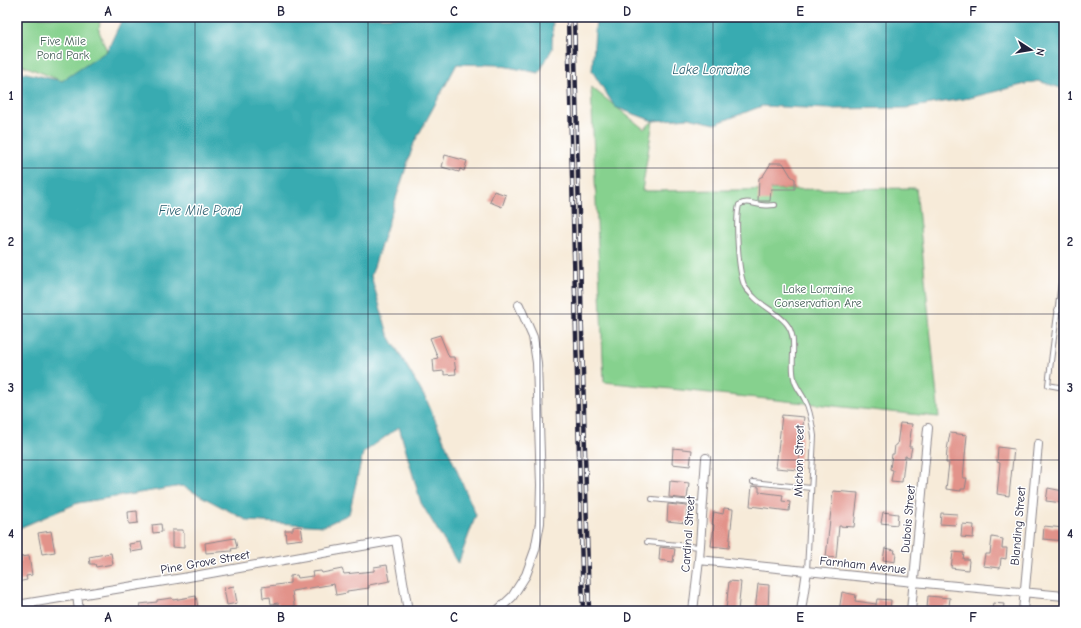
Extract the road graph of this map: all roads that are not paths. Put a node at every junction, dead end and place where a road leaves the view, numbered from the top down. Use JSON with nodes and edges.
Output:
{"nodes":[{"id":1,"x":775,"y":205,"type":"dead end"},
{"id":2,"x":1064,"y":259,"type":"edge"},
{"id":3,"x":519,"y":305,"type":"dead end"},
{"id":4,"x":1057,"y":310,"type":"junction"},
{"id":5,"x":1064,"y":311,"type":"edge"},
{"id":6,"x":1064,"y":388,"type":"edge"},
{"id":7,"x":928,"y":428,"type":"dead end"},
{"id":8,"x":1038,"y":444,"type":"dead end"},
{"id":9,"x":706,"y":458,"type":"dead end"},
{"id":10,"x":753,"y":482,"type":"dead end"},
{"id":11,"x":811,"y":488,"type":"junction"},
{"id":12,"x":652,"y":499,"type":"dead end"},
{"id":13,"x":703,"y":504,"type":"junction"},
{"id":14,"x":647,"y":542,"type":"dead end"},
{"id":15,"x":700,"y":547,"type":"junction"},
{"id":16,"x":699,"y":560,"type":"junction"},
{"id":17,"x":807,"y":571,"type":"junction"},
{"id":18,"x":914,"y":582,"type":"junction"},
{"id":19,"x":1024,"y":592,"type":"junction"},
{"id":20,"x":77,"y":595,"type":"junction"},
{"id":21,"x":1064,"y":596,"type":"edge"},
{"id":22,"x":17,"y":605,"type":"edge"},
{"id":23,"x":79,"y":611,"type":"edge"},
{"id":24,"x":408,"y":611,"type":"edge"},
{"id":25,"x":497,"y":611,"type":"edge"},
{"id":26,"x":693,"y":611,"type":"edge"},
{"id":27,"x":801,"y":611,"type":"edge"},
{"id":28,"x":911,"y":611,"type":"edge"},
{"id":29,"x":1023,"y":611,"type":"edge"}],
"edges":[{"from":1,"to":11,"type":"lane","name":"Michon Street"},
{"from":2,"to":4,"type":"lane"},
{"from":3,"to":25,"type":"street"},
{"from":4,"to":5,"type":"lane"},
{"from":4,"to":6,"type":"lane"},
{"from":7,"to":18,"type":"street","name":"Dubois Street"},
{"from":8,"to":19,"type":"street","name":"Blanding Street"},
{"from":9,"to":13,"type":"street","name":"Cardinal Street"},
{"from":10,"to":11,"type":"lane"},
{"from":11,"to":17,"type":"lane","name":"Michon Street"},
{"from":12,"to":13,"type":"lane"},
{"from":13,"to":15,"type":"street","name":"Cardinal Street"},
{"from":14,"to":15,"type":"lane"},
{"from":15,"to":16,"type":"street","name":"Cardinal Street"},
{"from":16,"to":17,"type":"street","name":"Farnham Avenue"},
{"from":16,"to":26,"type":"street","name":"Cardinal Street"},
{"from":17,"to":18,"type":"street","name":"Farnham Avenue"},
{"from":17,"to":27,"type":"street","name":"Michon Street"},
{"from":18,"to":19,"type":"street","name":"Farnham Avenue"},
{"from":18,"to":28,"type":"street","name":"Dubois Street"},
{"from":19,"to":21,"type":"street","name":"Farnham Avenue"},
{"from":19,"to":29,"type":"street","name":"Blanding Street"},
{"from":20,"to":22,"type":"street","name":"Pine Grove Street"},
{"from":20,"to":23,"type":"street"},
{"from":20,"to":24,"type":"street","name":"Pine Grove Street"}]}
